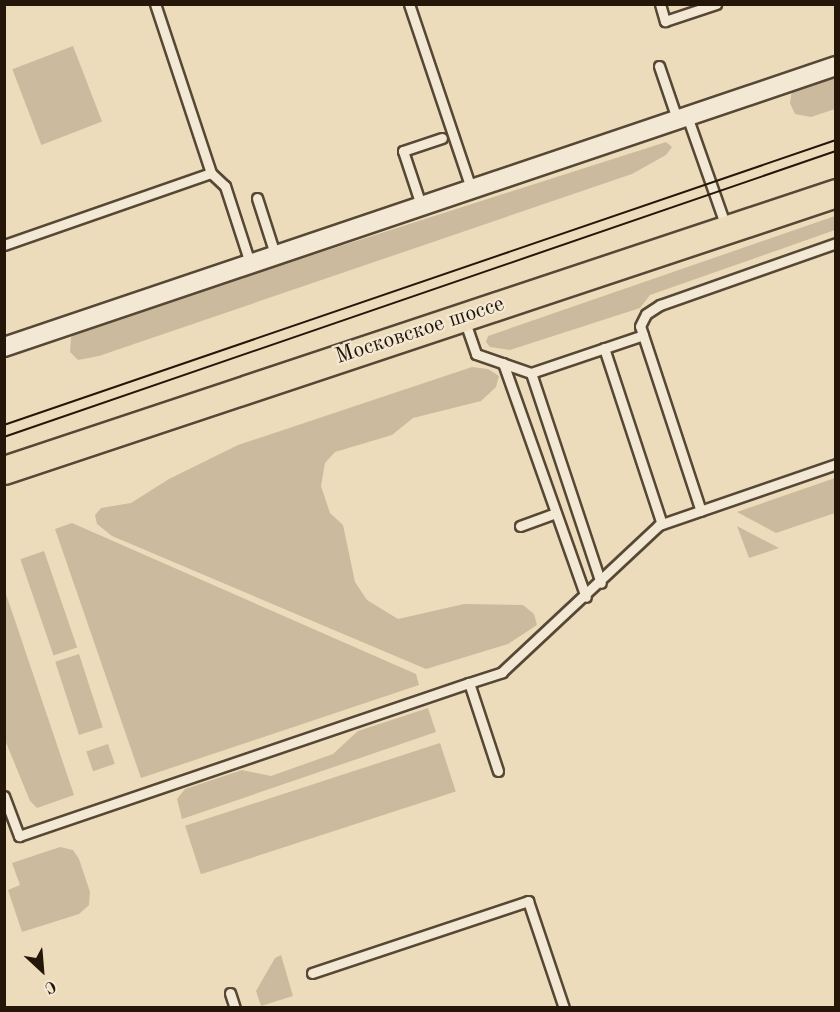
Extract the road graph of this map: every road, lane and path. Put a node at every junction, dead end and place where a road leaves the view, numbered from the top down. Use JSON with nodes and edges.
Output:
{"nodes":[{"id":1,"x":154,"y":4,"type":"edge"},
{"id":2,"x":409,"y":4,"type":"edge"},
{"id":3,"x":660,"y":4,"type":"edge"},
{"id":4,"x":716,"y":4,"type":"edge"},
{"id":5,"x":659,"y":66,"type":"dead end"},
{"id":6,"x":836,"y":66,"type":"edge"},
{"id":7,"x":682,"y":117,"type":"junction"},
{"id":8,"x":442,"y":138,"type":"dead end"},
{"id":9,"x":211,"y":173,"type":"junction"},
{"id":10,"x":471,"y":188,"type":"junction"},
{"id":11,"x":836,"y":193,"type":"edge"},
{"id":12,"x":257,"y":198,"type":"dead end"},
{"id":13,"x":421,"y":205,"type":"junction"},
{"id":14,"x":727,"y":229,"type":"junction"},
{"id":15,"x":836,"y":243,"type":"edge"},
{"id":16,"x":4,"y":244,"type":"edge"},
{"id":17,"x":275,"y":254,"type":"junction"},
{"id":18,"x":250,"y":263,"type":"junction"},
{"id":19,"x":463,"y":317,"type":"junction"},
{"id":20,"x":643,"y":335,"type":"junction"},
{"id":21,"x":4,"y":347,"type":"edge"},
{"id":22,"x":604,"y":348,"type":"junction"},
{"id":23,"x":503,"y":363,"type":"junction"},
{"id":24,"x":531,"y":373,"type":"junction"},
{"id":25,"x":836,"y":464,"type":"edge"},
{"id":26,"x":4,"y":470,"type":"edge"},
{"id":27,"x":701,"y":511,"type":"junction"},
{"id":28,"x":556,"y":513,"type":"junction"},
{"id":29,"x":662,"y":524,"type":"junction"},
{"id":30,"x":520,"y":526,"type":"dead end"},
{"id":31,"x":601,"y":583,"type":"junction"},
{"id":32,"x":586,"y":597,"type":"junction"},
{"id":33,"x":469,"y":683,"type":"junction"},
{"id":34,"x":498,"y":771,"type":"dead end"},
{"id":35,"x":4,"y":796,"type":"edge"},
{"id":36,"x":312,"y":973,"type":"dead end"},
{"id":37,"x":230,"y":993,"type":"dead end"},
{"id":38,"x":235,"y":1008,"type":"edge"},
{"id":39,"x":564,"y":1008,"type":"edge"}],
"edges":[{"from":1,"to":9,"type":"lane"},
{"from":2,"to":10,"type":"lane"},
{"from":3,"to":4,"type":"lane"},
{"from":5,"to":7,"type":"lane"},
{"from":6,"to":7,"type":"street"},
{"from":7,"to":10,"type":"street"},
{"from":7,"to":14,"type":"lane"},
{"from":8,"to":13,"type":"lane"},
{"from":9,"to":16,"type":"lane"},
{"from":9,"to":18,"type":"lane"},
{"from":10,"to":13,"type":"street"},
{"from":11,"to":14,"type":"main road","name":"Московское шоссе"},
{"from":12,"to":17,"type":"lane"},
{"from":13,"to":17,"type":"street"},
{"from":14,"to":19,"type":"main road","name":"Московское шоссе"},
{"from":15,"to":20,"type":"lane"},
{"from":17,"to":18,"type":"street"},
{"from":18,"to":21,"type":"street"},
{"from":19,"to":23,"type":"lane"},
{"from":19,"to":26,"type":"main road","name":"Московское шоссе"},
{"from":20,"to":22,"type":"lane"},
{"from":20,"to":27,"type":"lane"},
{"from":22,"to":24,"type":"lane"},
{"from":22,"to":29,"type":"lane"},
{"from":23,"to":24,"type":"lane"},
{"from":23,"to":28,"type":"lane"},
{"from":24,"to":31,"type":"lane"},
{"from":25,"to":27,"type":"lane"},
{"from":27,"to":29,"type":"lane"},
{"from":28,"to":30,"type":"lane"},
{"from":28,"to":32,"type":"lane"},
{"from":29,"to":31,"type":"lane"},
{"from":31,"to":32,"type":"lane"},
{"from":32,"to":33,"type":"lane"},
{"from":33,"to":34,"type":"lane"},
{"from":33,"to":35,"type":"lane"},
{"from":36,"to":39,"type":"lane"},
{"from":37,"to":38,"type":"lane"}]}
